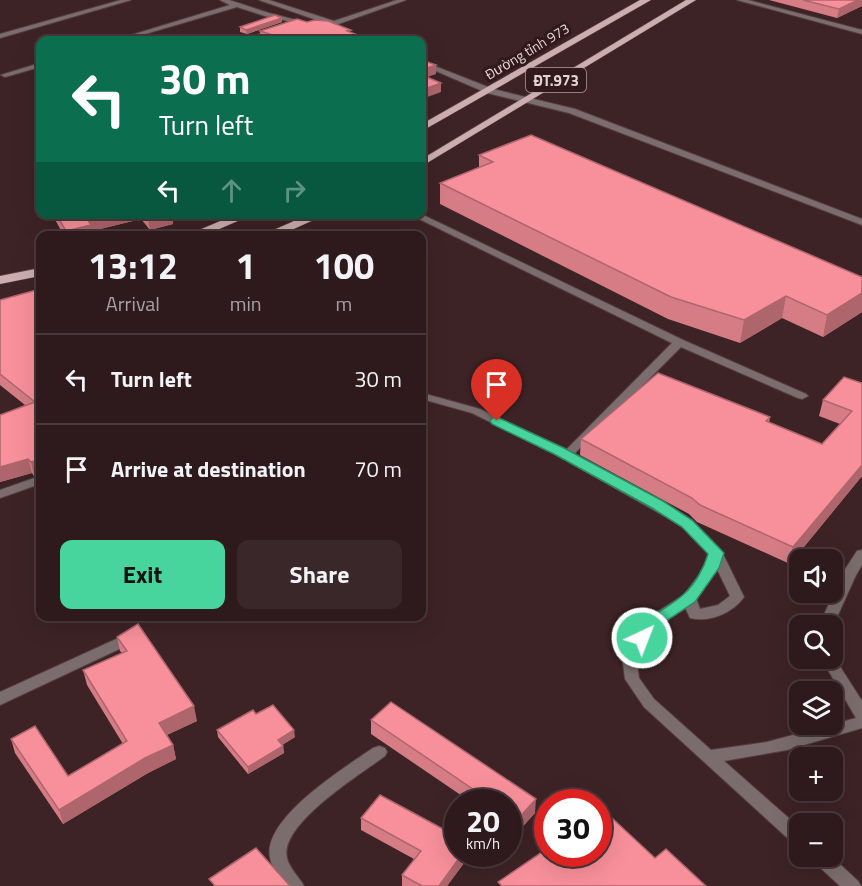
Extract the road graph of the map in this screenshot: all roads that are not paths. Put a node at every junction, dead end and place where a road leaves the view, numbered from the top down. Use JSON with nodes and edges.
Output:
{"nodes":[{"id":1,"x":128,"y":0,"type":"edge"},
{"id":2,"x":223,"y":0,"type":"edge"},
{"id":3,"x":261,"y":0,"type":"edge"},
{"id":4,"x":379,"y":0,"type":"edge"},
{"id":5,"x":403,"y":0,"type":"edge"},
{"id":6,"x":647,"y":0,"type":"edge"},
{"id":7,"x":692,"y":0,"type":"edge"},
{"id":8,"x":740,"y":0,"type":"edge"},
{"id":9,"x":391,"y":4,"type":"junction"},
{"id":10,"x":236,"y":5,"type":"junction"},
{"id":11,"x":298,"y":22,"type":"junction"},
{"id":12,"x":332,"y":24,"type":"junction"},
{"id":13,"x":340,"y":29,"type":"edge"},
{"id":14,"x":862,"y":32,"type":"edge"},
{"id":15,"x":0,"y":36,"type":"edge"},
{"id":16,"x":132,"y":36,"type":"edge"},
{"id":17,"x":258,"y":36,"type":"edge"},
{"id":18,"x":36,"y":65,"type":"edge"},
{"id":19,"x":426,"y":65,"type":"edge"},
{"id":20,"x":5,"y":75,"type":"dead end"},
{"id":21,"x":490,"y":91,"type":"junction"},
{"id":22,"x":523,"y":100,"type":"junction"},
{"id":23,"x":426,"y":126,"type":"edge"},
{"id":24,"x":426,"y":160,"type":"edge"},
{"id":25,"x":236,"y":219,"type":"edge"},
{"id":26,"x":309,"y":219,"type":"edge"},
{"id":27,"x":423,"y":219,"type":"edge"},
{"id":28,"x":862,"y":222,"type":"edge"},
{"id":29,"x":204,"y":231,"type":"edge"},
{"id":30,"x":279,"y":231,"type":"edge"},
{"id":31,"x":36,"y":273,"type":"edge"},
{"id":32,"x":0,"y":280,"type":"edge"},
{"id":33,"x":679,"y":342,"type":"junction"},
{"id":34,"x":802,"y":396,"type":"dead end"},
{"id":35,"x":426,"y":397,"type":"edge"},
{"id":36,"x":570,"y":452,"type":"dead end"},
{"id":37,"x":36,"y":481,"type":"edge"},
{"id":38,"x":0,"y":494,"type":"edge"},
{"id":39,"x":716,"y":553,"type":"junction"},
{"id":40,"x":862,"y":554,"type":"edge"},
{"id":41,"x":689,"y":598,"type":"junction"},
{"id":42,"x":831,"y":615,"type":"edge"},
{"id":43,"x":125,"y":640,"type":"edge"},
{"id":44,"x":835,"y":669,"type":"edge"},
{"id":45,"x":0,"y":699,"type":"edge"},
{"id":46,"x":862,"y":714,"type":"edge"},
{"id":47,"x":862,"y":722,"type":"edge"},
{"id":48,"x":379,"y":752,"type":"dead end"},
{"id":49,"x":709,"y":756,"type":"junction"},
{"id":50,"x":789,"y":829,"type":"edge"},
{"id":51,"x":831,"y":867,"type":"edge"},
{"id":52,"x":295,"y":886,"type":"edge"},
{"id":53,"x":852,"y":886,"type":"edge"}],
"edges":[{"from":1,"to":15,"type":"street"},
{"from":2,"to":10,"type":"street"},
{"from":3,"to":12,"type":"street"},
{"from":4,"to":9,"type":"street"},
{"from":5,"to":9,"type":"street"},
{"from":6,"to":21,"type":"main road","name":"Đường tỉnh 973","number":"ĐT.973"},
{"from":7,"to":22,"type":"main road","number":"ĐT.973"},
{"from":8,"to":14,"type":"street"},
{"from":9,"to":12,"type":"street"},
{"from":10,"to":11,"type":"street"},
{"from":10,"to":16,"type":"street"},
{"from":11,"to":12,"type":"street"},
{"from":11,"to":17,"type":"street"},
{"from":12,"to":13,"type":"street"},
{"from":18,"to":20,"type":"street"},
{"from":19,"to":21,"type":"street"},
{"from":21,"to":22,"type":"street"},
{"from":21,"to":23,"type":"main road","name":"Đường tỉnh 973","number":"ĐT.973"},
{"from":22,"to":24,"type":"main road","number":"ĐT.973"},
{"from":22,"to":28,"type":"street"},
{"from":25,"to":29,"type":"main road"},
{"from":26,"to":30,"type":"main road"},
{"from":27,"to":33,"type":"street"},
{"from":31,"to":32,"type":"main road"},
{"from":33,"to":34,"type":"street"},
{"from":33,"to":36,"type":"street"},
{"from":35,"to":39,"type":"street"},
{"from":37,"to":38,"type":"street"},
{"from":39,"to":41,"type":"street"},
{"from":39,"to":41,"type":"street"},
{"from":40,"to":42,"type":"street"},
{"from":41,"to":49,"type":"street"},
{"from":43,"to":45,"type":"street"},
{"from":44,"to":46,"type":"street"},
{"from":47,"to":49,"type":"street"},
{"from":48,"to":52,"type":"street"},
{"from":49,"to":50,"type":"street"},
{"from":51,"to":53,"type":"street"}]}
